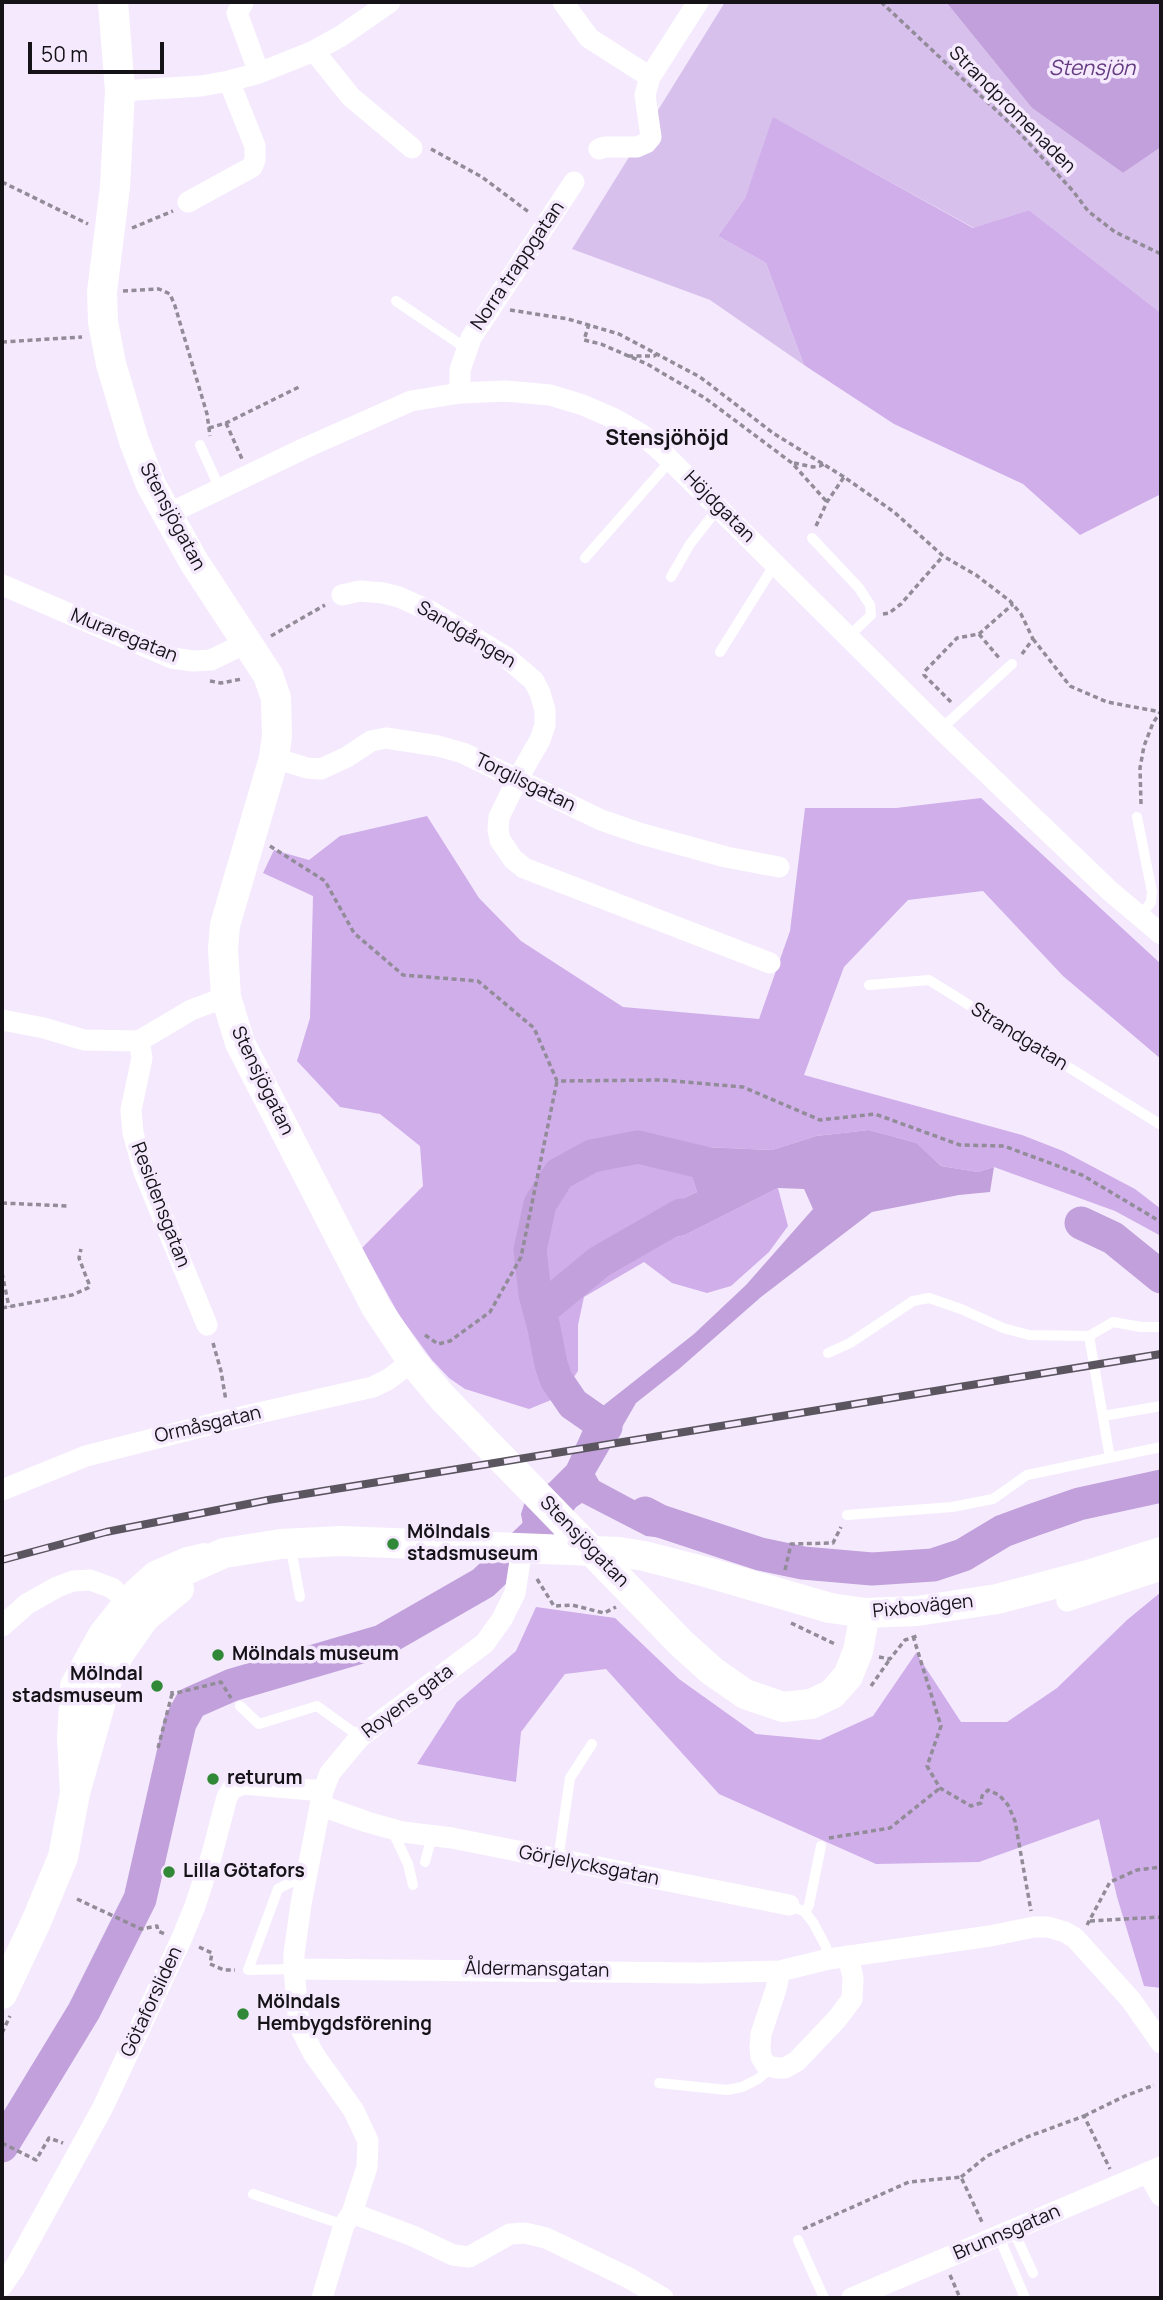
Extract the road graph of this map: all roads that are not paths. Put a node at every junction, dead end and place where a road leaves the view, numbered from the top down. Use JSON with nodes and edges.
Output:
{"nodes":[{"id":1,"x":113,"y":2,"type":"edge"},
{"id":2,"x":390,"y":2,"type":"edge"},
{"id":3,"x":563,"y":2,"type":"edge"},
{"id":4,"x":698,"y":2,"type":"edge"},
{"id":5,"x":243,"y":3,"type":"edge"},
{"id":6,"x":314,"y":51,"type":"junction"},
{"id":7,"x":259,"y":72,"type":"junction"},
{"id":8,"x":650,"y":77,"type":"junction"},
{"id":9,"x":229,"y":81,"type":"junction"},
{"id":10,"x":120,"y":91,"type":"junction"},
{"id":11,"x":412,"y":148,"type":"road end"},
{"id":12,"x":599,"y":149,"type":"dead end"},
{"id":13,"x":574,"y":182,"type":"dead end"},
{"id":14,"x":188,"y":202,"type":"road end"},
{"id":15,"x":396,"y":301,"type":"dead end"},
{"id":16,"x":467,"y":349,"type":"junction"},
{"id":17,"x":460,"y":393,"type":"junction"},
{"id":18,"x":200,"y":445,"type":"road end"},
{"id":19,"x":671,"y":460,"type":"junction"},
{"id":20,"x":220,"y":489,"type":"junction"},
{"id":21,"x":719,"y":507,"type":"junction"},
{"id":22,"x":166,"y":515,"type":"junction"},
{"id":23,"x":812,"y":538,"type":"road end"},
{"id":24,"x":585,"y":558,"type":"dead end"},
{"id":25,"x":777,"y":564,"type":"junction"},
{"id":26,"x":671,"y":578,"type":"dead end"},
{"id":27,"x":2,"y":584,"type":"edge"},
{"id":28,"x":342,"y":595,"type":"road end"},
{"id":29,"x":849,"y":636,"type":"junction"},
{"id":30,"x":248,"y":644,"type":"junction"},
{"id":31,"x":720,"y":652,"type":"dead end"},
{"id":32,"x":1010,"y":665,"type":"road end"},
{"id":33,"x":941,"y":729,"type":"junction"},
{"id":34,"x":274,"y":758,"type":"junction"},
{"id":35,"x":517,"y":780,"type":"junction"},
{"id":36,"x":1137,"y":817,"type":"road end"},
{"id":37,"x":779,"y":867,"type":"dead end"},
{"id":38,"x":1140,"y":917,"type":"junction"},
{"id":39,"x":1161,"y":934,"type":"edge"},
{"id":40,"x":770,"y":963,"type":"dead end"},
{"id":41,"x":869,"y":985,"type":"dead end"},
{"id":42,"x":226,"y":996,"type":"junction"},
{"id":43,"x":2,"y":1020,"type":"edge"},
{"id":44,"x":139,"y":1041,"type":"junction"},
{"id":45,"x":1161,"y":1125,"type":"edge"},
{"id":46,"x":207,"y":1325,"type":"road end"},
{"id":47,"x":1161,"y":1327,"type":"edge"},
{"id":48,"x":1089,"y":1336,"type":"junction"},
{"id":49,"x":828,"y":1353,"type":"dead end"},
{"id":50,"x":412,"y":1361,"type":"junction"},
{"id":51,"x":1161,"y":1406,"type":"edge"},
{"id":52,"x":1103,"y":1416,"type":"junction"},
{"id":53,"x":1161,"y":1447,"type":"edge"},
{"id":54,"x":1110,"y":1458,"type":"junction"},
{"id":55,"x":2,"y":1490,"type":"edge"},
{"id":56,"x":847,"y":1515,"type":"road end"},
{"id":57,"x":285,"y":1544,"type":"junction"},
{"id":58,"x":1161,"y":1552,"type":"edge"},
{"id":59,"x":519,"y":1555,"type":"junction"},
{"id":60,"x":1161,"y":1570,"type":"edge"},
{"id":61,"x":300,"y":1597,"type":"dead end"},
{"id":62,"x":1067,"y":1601,"type":"dead end"},
{"id":63,"x":132,"y":1605,"type":"junction"},
{"id":64,"x":865,"y":1613,"type":"junction"},
{"id":65,"x":2,"y":1626,"type":"edge"},
{"id":66,"x":240,"y":1706,"type":"dead end"},
{"id":67,"x":359,"y":1737,"type":"junction"},
{"id":68,"x":592,"y":1744,"type":"dead end"},
{"id":69,"x":75,"y":1793,"type":"junction"},
{"id":70,"x":323,"y":1799,"type":"junction"},
{"id":71,"x":392,"y":1830,"type":"junction"},
{"id":72,"x":432,"y":1836,"type":"junction"},
{"id":73,"x":821,"y":1846,"type":"road end"},
{"id":74,"x":558,"y":1860,"type":"junction"},
{"id":75,"x":425,"y":1862,"type":"dead end"},
{"id":76,"x":305,"y":1883,"type":"junction"},
{"id":77,"x":413,"y":1885,"type":"dead end"},
{"id":78,"x":797,"y":1909,"type":"junction"},
{"id":79,"x":839,"y":1958,"type":"junction"},
{"id":80,"x":294,"y":1969,"type":"junction"},
{"id":81,"x":779,"y":1971,"type":"junction"},
{"id":82,"x":7,"y":2003,"type":"edge"},
{"id":83,"x":1161,"y":2042,"type":"edge"},
{"id":84,"x":771,"y":2068,"type":"junction"},
{"id":85,"x":659,"y":2083,"type":"dead end"},
{"id":86,"x":1155,"y":2170,"type":"edge"},
{"id":87,"x":253,"y":2194,"type":"dead end"},
{"id":88,"x":1161,"y":2196,"type":"edge"},
{"id":89,"x":348,"y":2219,"type":"junction"},
{"id":90,"x":1006,"y":2234,"type":"junction"},
{"id":91,"x":798,"y":2241,"type":"road end"},
{"id":92,"x":1033,"y":2273,"type":"dead end"},
{"id":93,"x":2,"y":2286,"type":"edge"},
{"id":94,"x":322,"y":2298,"type":"edge"},
{"id":95,"x":663,"y":2298,"type":"edge"},
{"id":96,"x":824,"y":2298,"type":"edge"},
{"id":97,"x":852,"y":2298,"type":"edge"},
{"id":98,"x":1025,"y":2298,"type":"edge"}],
"edges":[{"from":1,"to":10,"type":"street","name":"Stensjögatan"},
{"from":2,"to":6,"type":"street"},
{"from":3,"to":8,"type":"street"},
{"from":4,"to":8,"type":"street"},
{"from":5,"to":7,"type":"street"},
{"from":6,"to":7,"type":"street"},
{"from":6,"to":11,"type":"street"},
{"from":7,"to":9,"type":"street"},
{"from":8,"to":12,"type":"street"},
{"from":9,"to":10,"type":"street"},
{"from":9,"to":14,"type":"street"},
{"from":10,"to":22,"type":"street","name":"Stensjögatan"},
{"from":13,"to":16,"type":"street","name":"Norra trappgatan"},
{"from":15,"to":16,"type":"lane"},
{"from":16,"to":17,"type":"street","name":"Norra trappgatan"},
{"from":17,"to":19,"type":"street","name":"Höjdgatan"},
{"from":17,"to":20,"type":"street","name":"Höjdgatan"},
{"from":18,"to":20,"type":"lane"},
{"from":19,"to":21,"type":"street","name":"Höjdgatan"},
{"from":19,"to":24,"type":"lane"},
{"from":20,"to":22,"type":"street","name":"Höjdgatan"},
{"from":21,"to":25,"type":"street","name":"Höjdgatan"},
{"from":21,"to":26,"type":"lane"},
{"from":22,"to":30,"type":"street","name":"Stensjögatan"},
{"from":23,"to":29,"type":"lane"},
{"from":25,"to":29,"type":"street","name":"Höjdgatan"},
{"from":25,"to":31,"type":"lane"},
{"from":27,"to":30,"type":"street","name":"Muraregatan"},
{"from":28,"to":35,"type":"street","name":"Sandgången"},
{"from":29,"to":33,"type":"street","name":"Höjdgatan"},
{"from":30,"to":34,"type":"street","name":"Stensjögatan"},
{"from":32,"to":33,"type":"lane"},
{"from":33,"to":38,"type":"street","name":"Höjdgatan"},
{"from":34,"to":35,"type":"street","name":"Torgilsgatan"},
{"from":34,"to":42,"type":"street","name":"Stensjögatan"},
{"from":35,"to":37,"type":"street","name":"Torgilsgatan"},
{"from":35,"to":40,"type":"street","name":"Sandgången"},
{"from":36,"to":38,"type":"lane"},
{"from":38,"to":39,"type":"street","name":"Höjdgatan"},
{"from":41,"to":45,"type":"lane","name":"Strandgatan"},
{"from":42,"to":44,"type":"street"},
{"from":42,"to":50,"type":"street","name":"Stensjögatan"},
{"from":43,"to":44,"type":"street"},
{"from":44,"to":46,"type":"street","name":"Residensgatan"},
{"from":47,"to":48,"type":"lane"},
{"from":48,"to":49,"type":"lane"},
{"from":48,"to":52,"type":"lane"},
{"from":50,"to":55,"type":"street","name":"Ormåsgatan"},
{"from":50,"to":64,"type":"street","name":"Stensjögatan"},
{"from":51,"to":52,"type":"lane"},
{"from":52,"to":54,"type":"lane"},
{"from":53,"to":54,"type":"lane"},
{"from":54,"to":56,"type":"lane"},
{"from":57,"to":59,"type":"street","name":"Pixbovägen"},
{"from":57,"to":61,"type":"lane"},
{"from":57,"to":63,"type":"street","name":"Pixbovägen"},
{"from":58,"to":64,"type":"street","name":"Pixbovägen"},
{"from":59,"to":64,"type":"street","name":"Pixbovägen"},
{"from":59,"to":67,"type":"street","name":"Royens gata"},
{"from":60,"to":62,"type":"street"},
{"from":63,"to":65,"type":"street"},
{"from":63,"to":69,"type":"street"},
{"from":63,"to":69,"type":"street"},
{"from":66,"to":67,"type":"lane"},
{"from":67,"to":70,"type":"street","name":"Royens gata"},
{"from":68,"to":74,"type":"lane"},
{"from":69,"to":82,"type":"street"},
{"from":70,"to":71,"type":"street","name":"Görjelycksgatan"},
{"from":70,"to":76,"type":"street","name":"Royens gata"},
{"from":70,"to":93,"type":"street","name":"Götaforsliden"},
{"from":71,"to":72,"type":"street","name":"Görjelycksgatan"},
{"from":71,"to":77,"type":"lane"},
{"from":72,"to":74,"type":"street","name":"Görjelycksgatan"},
{"from":72,"to":75,"type":"lane"},
{"from":73,"to":78,"type":"lane"},
{"from":74,"to":78,"type":"street","name":"Görjelycksgatan"},
{"from":76,"to":80,"type":"street","name":"Royens gata"},
{"from":76,"to":80,"type":"lane"},
{"from":78,"to":79,"type":"lane"},
{"from":79,"to":81,"type":"street","name":"Åldermansgatan"},
{"from":79,"to":83,"type":"street","name":"Åldermansgatan"},
{"from":79,"to":84,"type":"street"},
{"from":80,"to":81,"type":"street","name":"Åldermansgatan"},
{"from":80,"to":89,"type":"street","name":"Royens gata"},
{"from":81,"to":84,"type":"street"},
{"from":84,"to":85,"type":"lane"},
{"from":86,"to":88,"type":"street"},
{"from":86,"to":90,"type":"street","name":"Brunnsgatan"},
{"from":87,"to":89,"type":"lane"},
{"from":89,"to":94,"type":"street","name":"Royens gata"},
{"from":89,"to":95,"type":"street"},
{"from":90,"to":92,"type":"lane"},
{"from":90,"to":97,"type":"street","name":"Brunnsgatan"},
{"from":90,"to":98,"type":"lane"},
{"from":91,"to":96,"type":"lane"}]}
